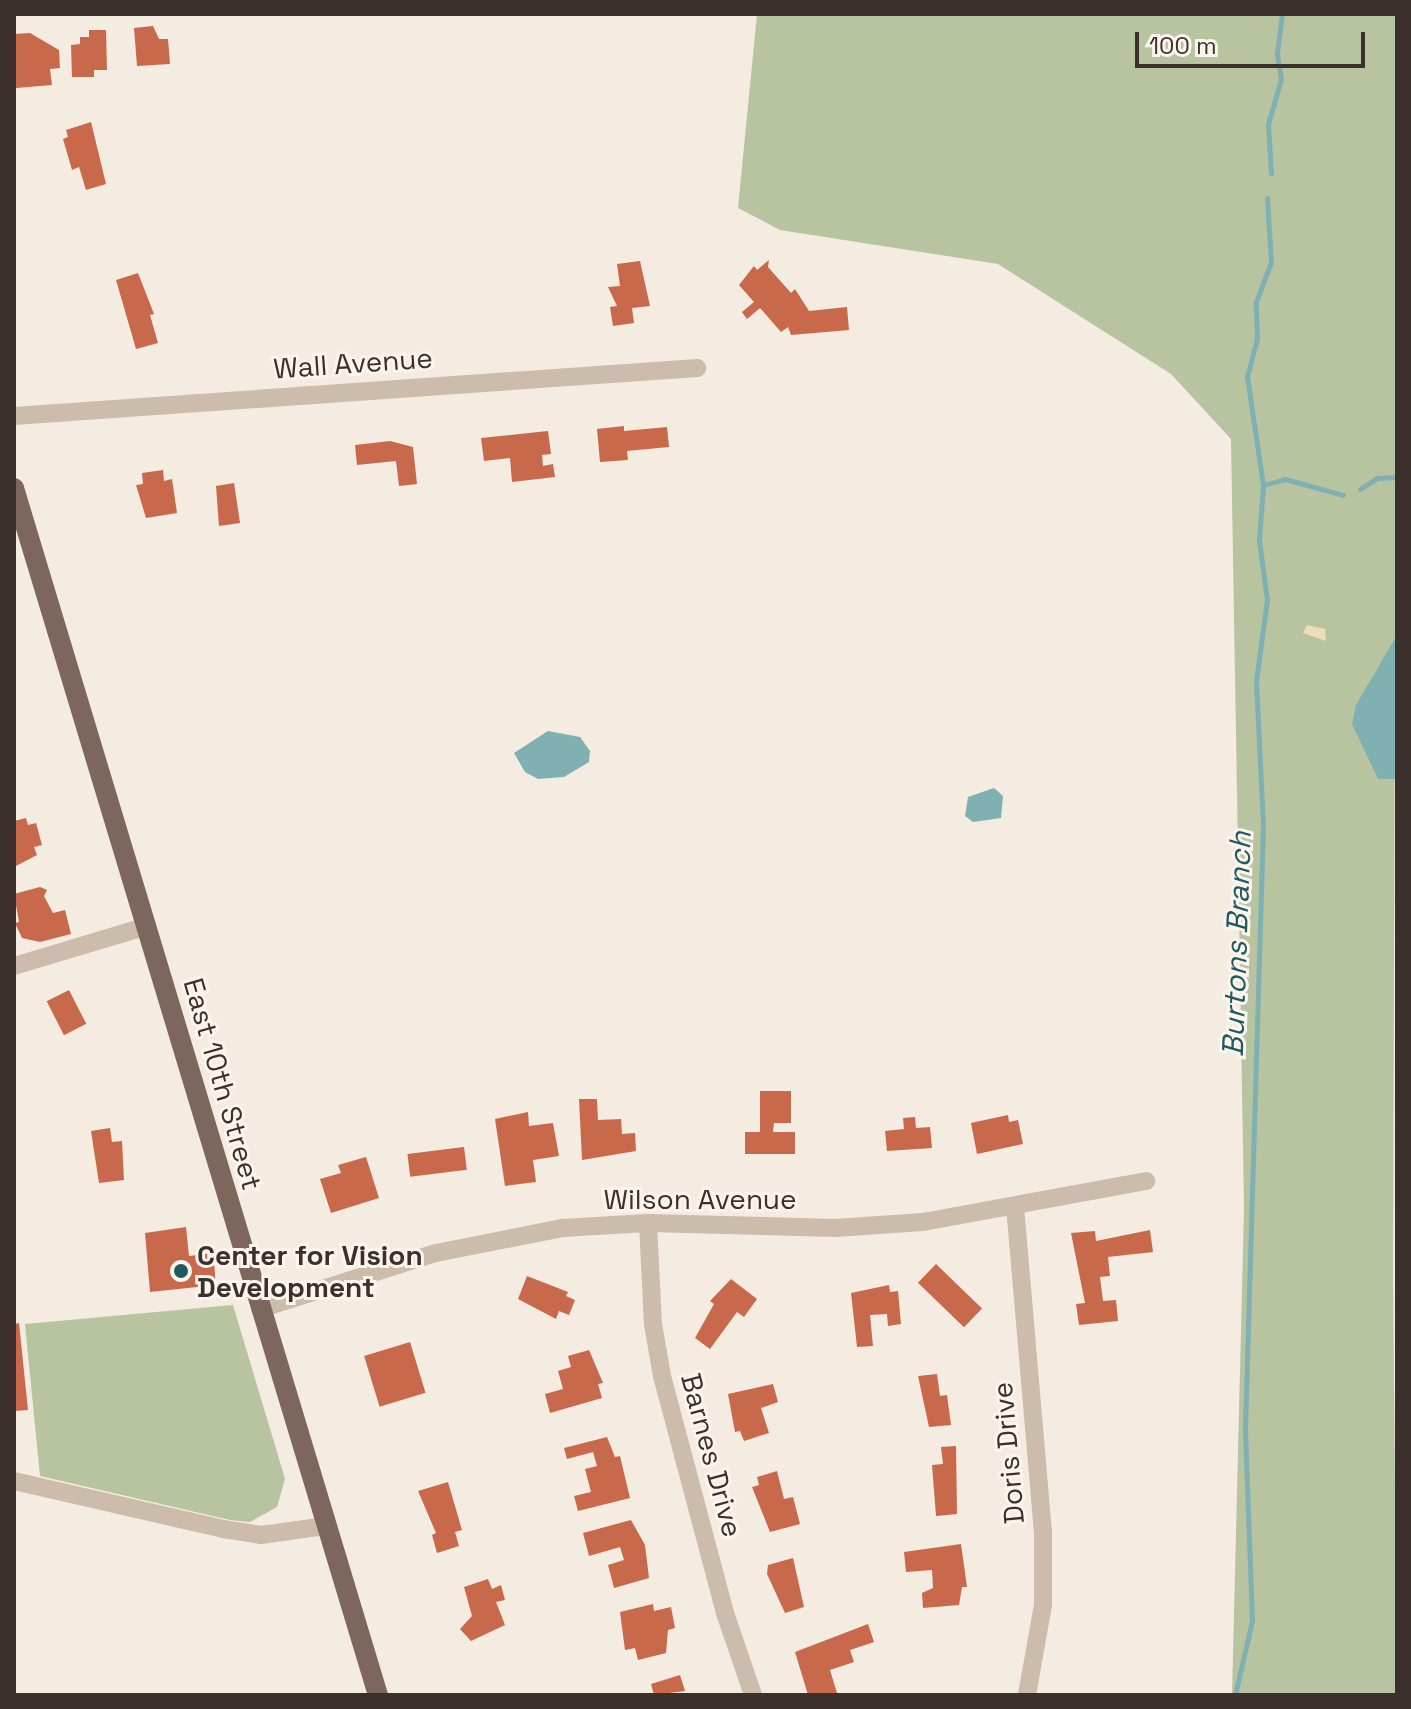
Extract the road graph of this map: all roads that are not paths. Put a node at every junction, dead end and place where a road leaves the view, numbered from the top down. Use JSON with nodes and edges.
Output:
{"nodes":[{"id":1,"x":697,"y":368,"type":"dead end"},
{"id":2,"x":14,"y":416,"type":"edge"},
{"id":3,"x":14,"y":488,"type":"edge"},
{"id":4,"x":147,"y":926,"type":"junction"},
{"id":5,"x":14,"y":966,"type":"edge"},
{"id":6,"x":1146,"y":1181,"type":"dead end"},
{"id":7,"x":1015,"y":1206,"type":"junction"},
{"id":8,"x":648,"y":1223,"type":"junction"},
{"id":9,"x":260,"y":1309,"type":"junction"},
{"id":10,"x":14,"y":1481,"type":"edge"},
{"id":11,"x":326,"y":1526,"type":"junction"},
{"id":12,"x":378,"y":1695,"type":"edge"},
{"id":13,"x":753,"y":1695,"type":"edge"},
{"id":14,"x":1027,"y":1695,"type":"edge"}],
"edges":[{"from":1,"to":2,"type":"street","name":"Wall Avenue"},
{"from":3,"to":4,"type":"main road","name":"East 10th Street"},
{"from":4,"to":5,"type":"street"},
{"from":4,"to":9,"type":"main road","name":"East 10th Street"},
{"from":6,"to":7,"type":"street","name":"Wilson Avenue"},
{"from":7,"to":8,"type":"street","name":"Wilson Avenue"},
{"from":7,"to":14,"type":"street","name":"Doris Drive"},
{"from":8,"to":9,"type":"street","name":"Wilson Avenue"},
{"from":8,"to":13,"type":"street","name":"Barnes Drive"},
{"from":9,"to":11,"type":"main road","name":"East 10th Street"},
{"from":10,"to":11,"type":"street"},
{"from":11,"to":12,"type":"main road","name":"East 10th Street"}]}
